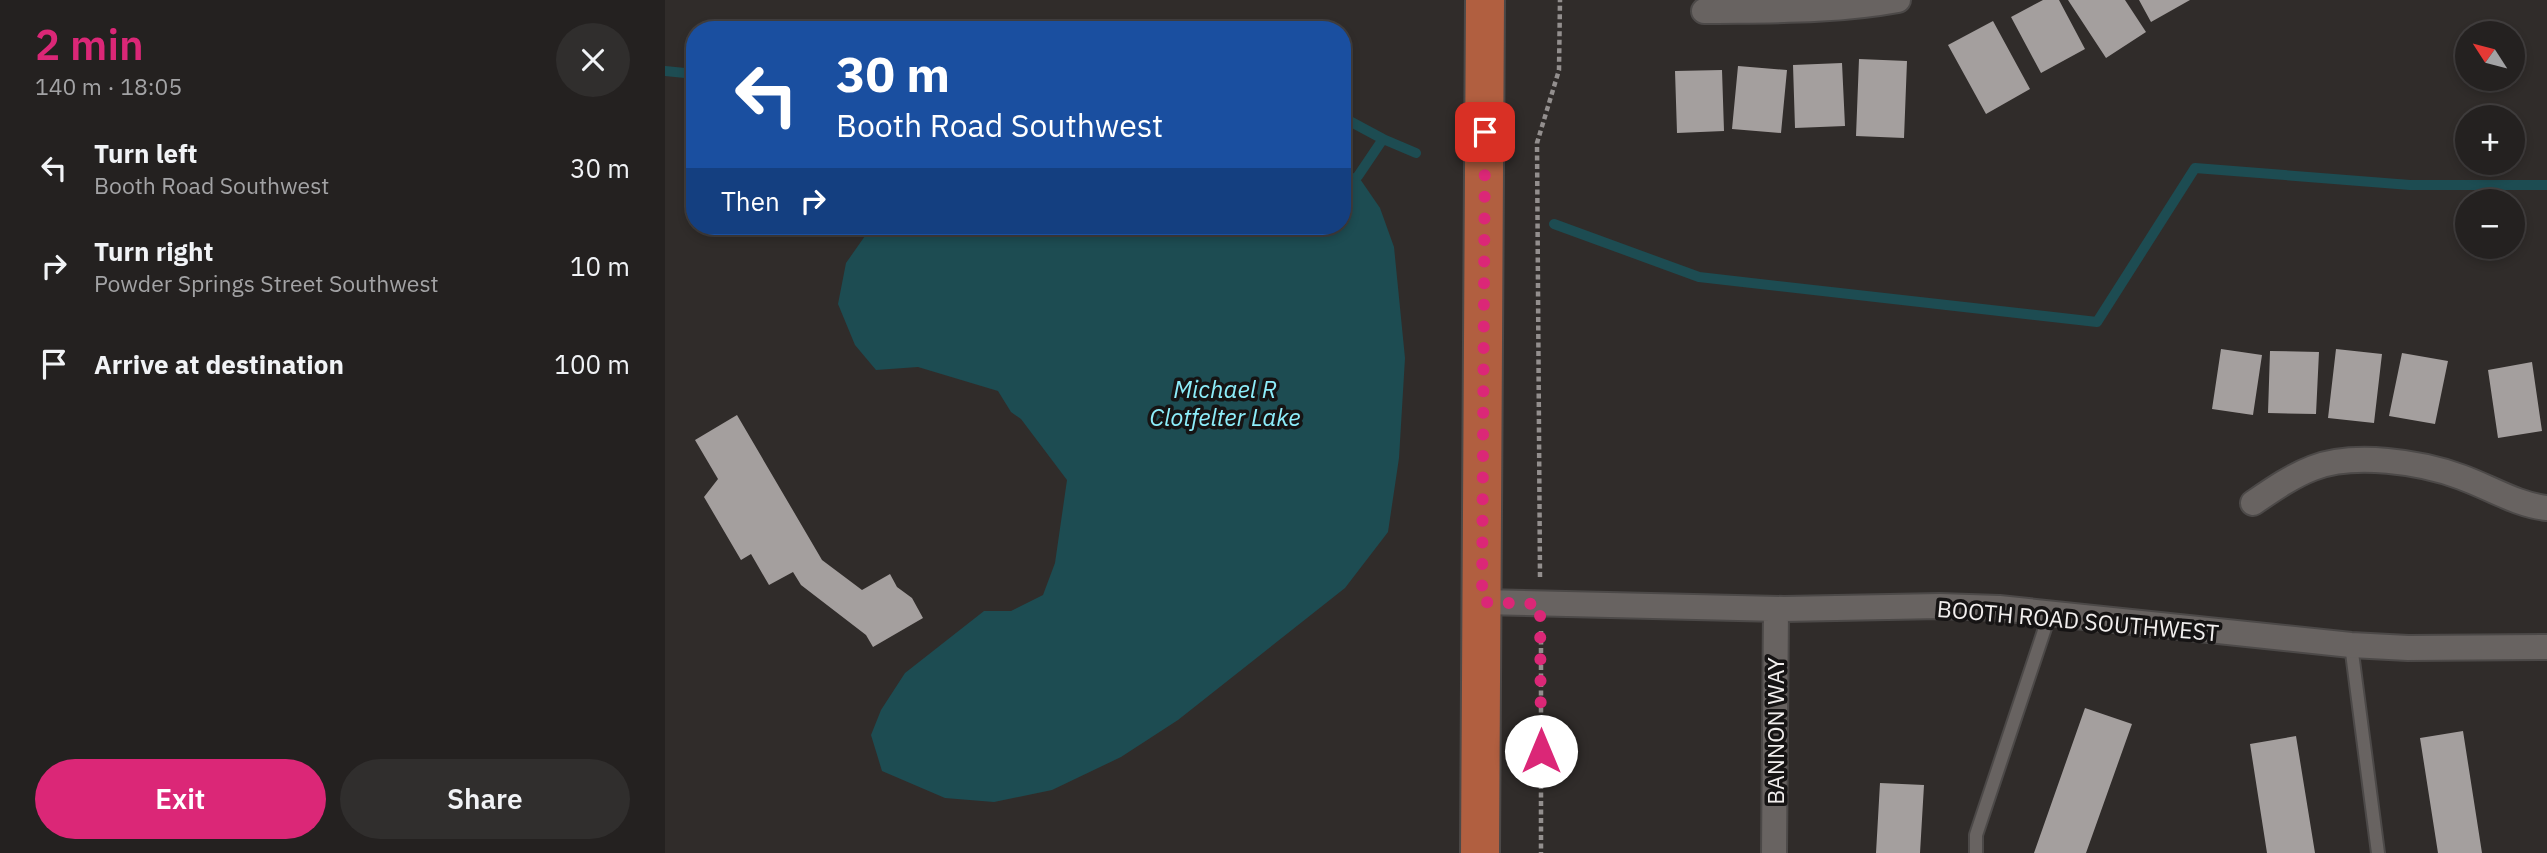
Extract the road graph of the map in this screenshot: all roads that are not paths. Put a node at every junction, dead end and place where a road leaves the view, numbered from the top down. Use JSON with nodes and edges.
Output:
{"nodes":[{"id":1,"x":1485,"y":0,"type":"edge"},
{"id":2,"x":1898,"y":0,"type":"edge"},
{"id":3,"x":1862,"y":3,"type":"edge"},
{"id":4,"x":1704,"y":10,"type":"dead end"},
{"id":5,"x":2253,"y":503,"type":"dead end"},
{"id":6,"x":2547,"y":508,"type":"edge"},
{"id":7,"x":1482,"y":602,"type":"junction"},
{"id":8,"x":1776,"y":609,"type":"junction"},
{"id":9,"x":2050,"y":613,"type":"junction"},
{"id":10,"x":2351,"y":645,"type":"junction"},
{"id":11,"x":2547,"y":647,"type":"edge"},
{"id":12,"x":1480,"y":853,"type":"edge"},
{"id":13,"x":1774,"y":853,"type":"edge"},
{"id":14,"x":1976,"y":853,"type":"edge"},
{"id":15,"x":2378,"y":853,"type":"edge"}],
"edges":[{"from":1,"to":7,"type":"main road"},
{"from":2,"to":3,"type":"street"},
{"from":3,"to":4,"type":"street"},
{"from":5,"to":6,"type":"street"},
{"from":7,"to":8,"type":"street","name":"BOOTH ROAD SOUTHWEST"},
{"from":7,"to":12,"type":"main road"},
{"from":8,"to":9,"type":"street","name":"BOOTH ROAD SOUTHWEST"},
{"from":8,"to":13,"type":"street","name":"BANNON WAY"},
{"from":9,"to":10,"type":"street","name":"BOOTH ROAD SOUTHWEST"},
{"from":9,"to":14,"type":"lane"},
{"from":10,"to":11,"type":"street","name":"BOOTH ROAD SOUTHWEST"},
{"from":10,"to":15,"type":"lane"}]}
